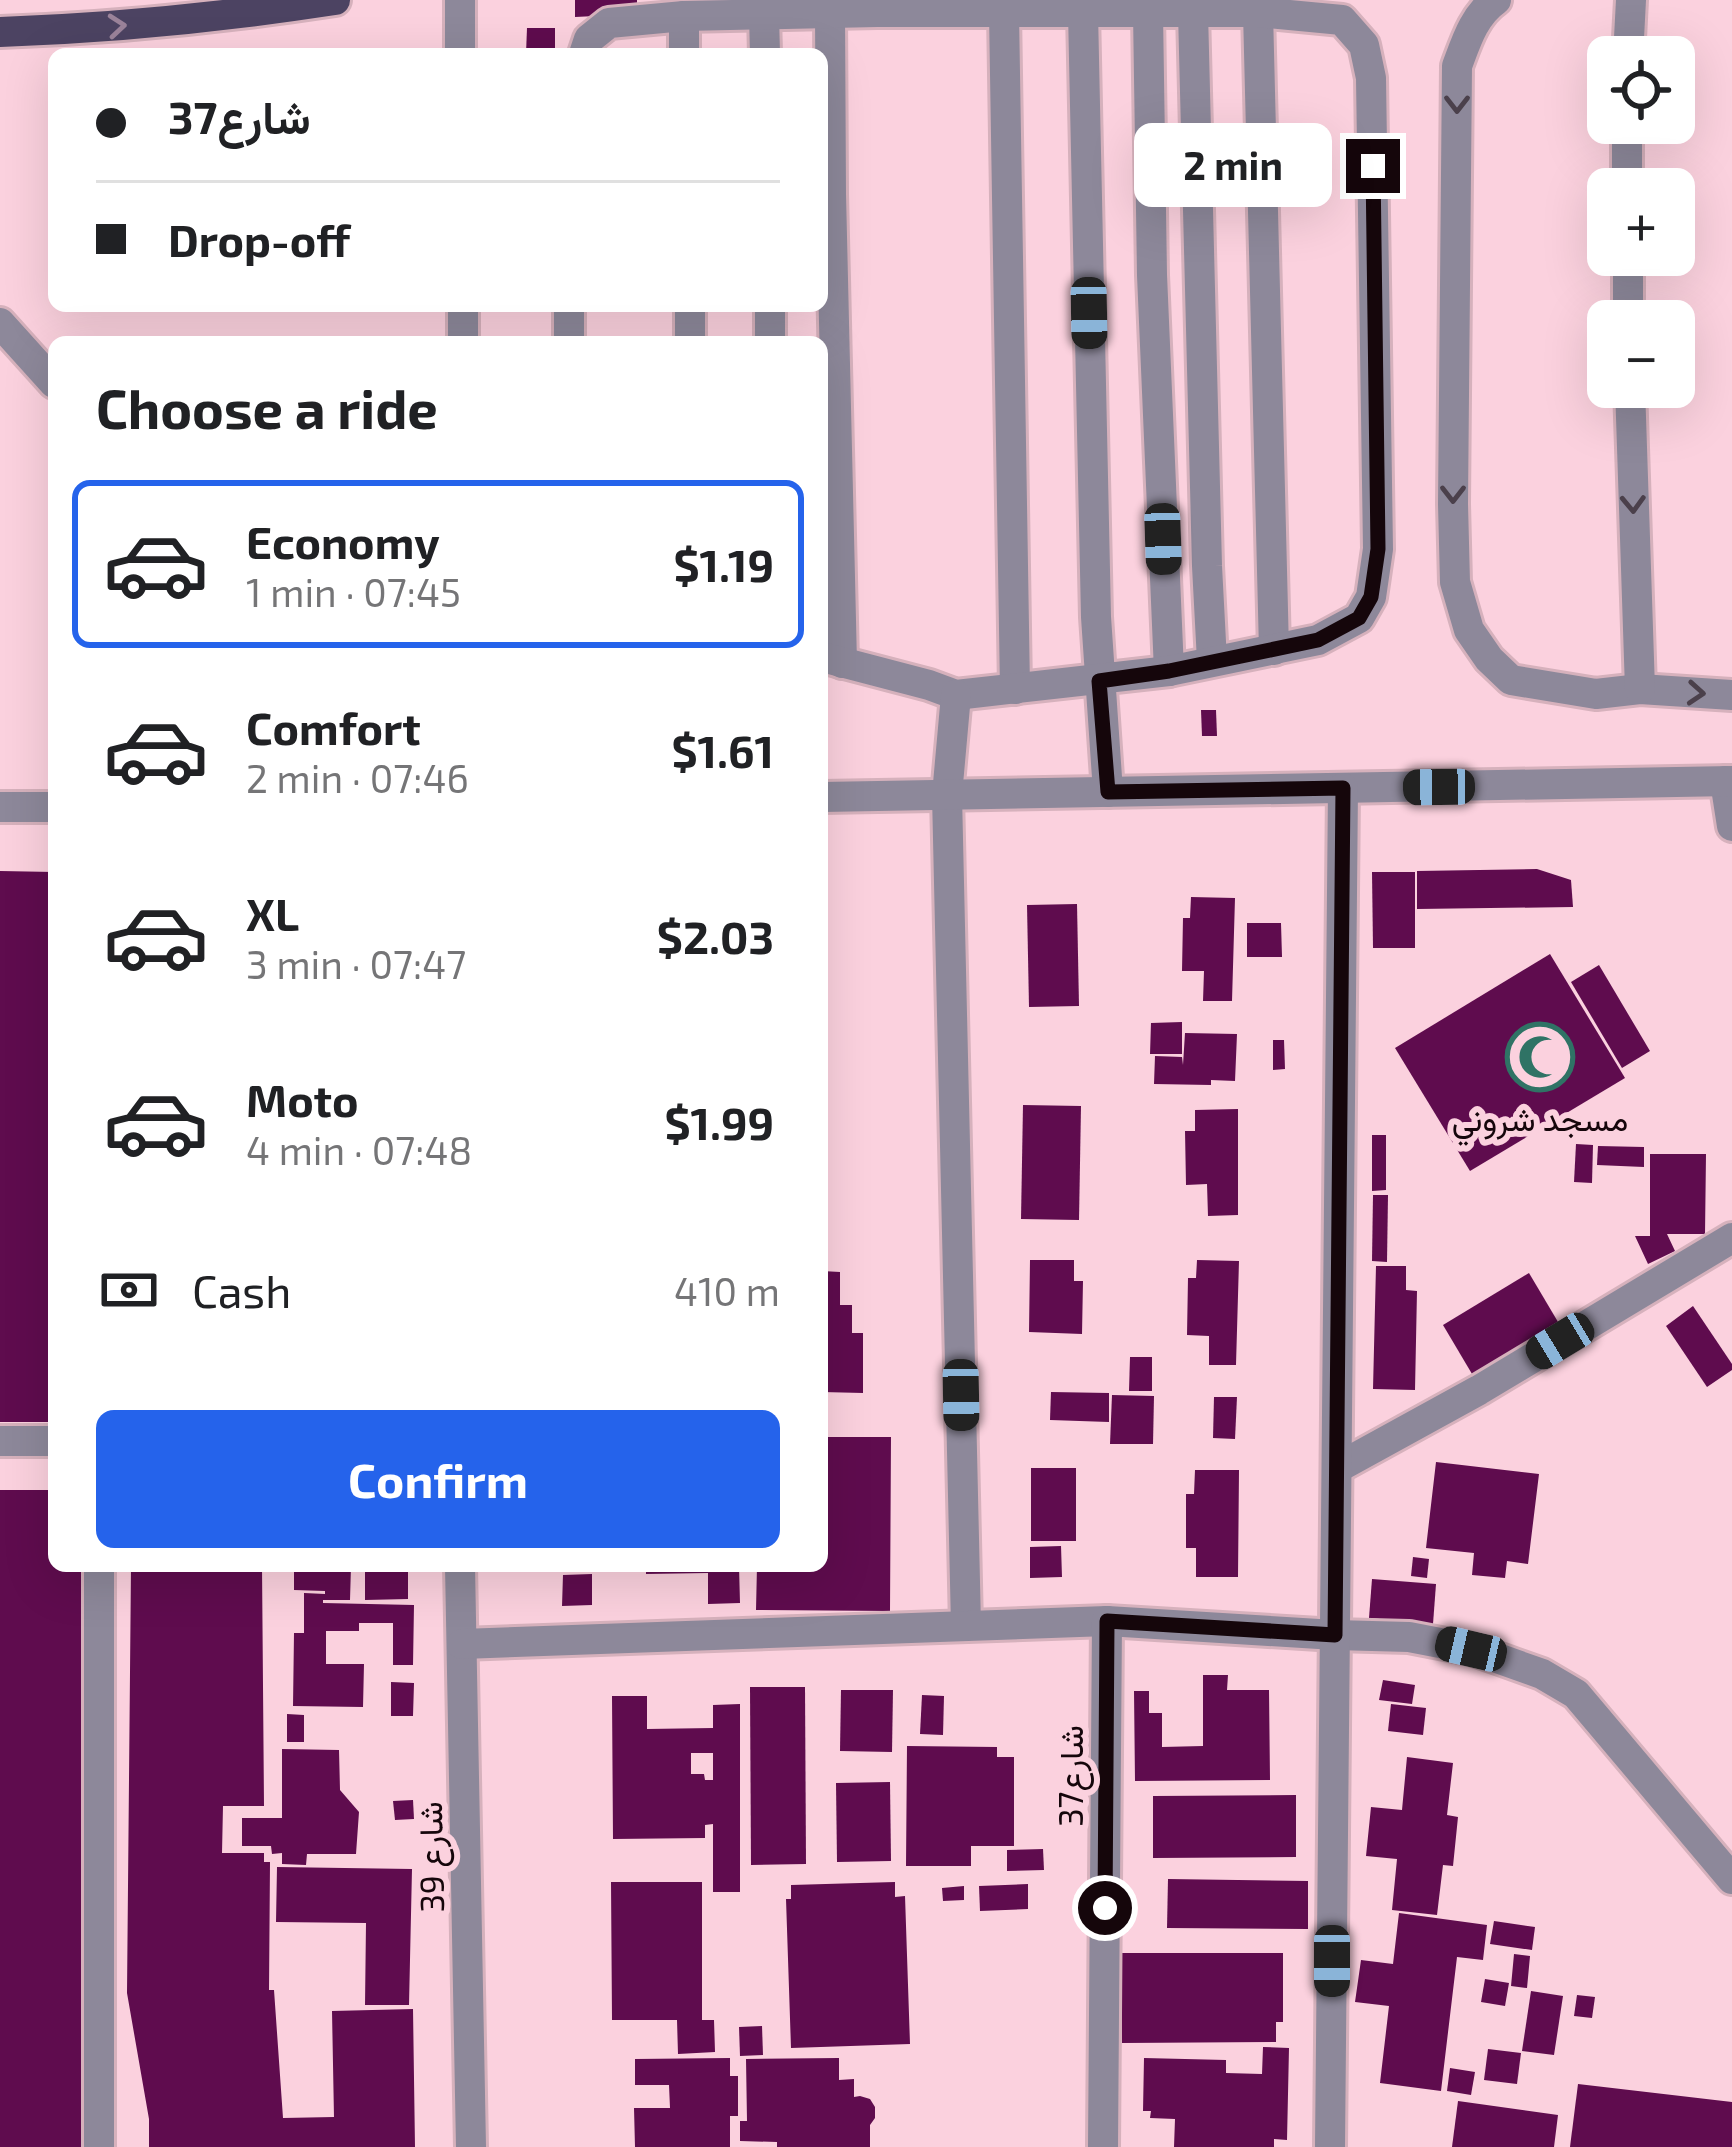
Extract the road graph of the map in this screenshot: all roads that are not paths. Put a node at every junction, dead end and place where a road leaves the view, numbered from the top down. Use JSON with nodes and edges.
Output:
{"nodes":[{"id":1,"x":335,"y":0,"type":"edge"},
{"id":2,"x":460,"y":0,"type":"edge"},
{"id":3,"x":1496,"y":0,"type":"edge"},
{"id":4,"x":1630,"y":0,"type":"edge"},
{"id":5,"x":1004,"y":11,"type":"junction"},
{"id":6,"x":1083,"y":11,"type":"junction"},
{"id":7,"x":1148,"y":12,"type":"junction"},
{"id":8,"x":1193,"y":12,"type":"junction"},
{"id":9,"x":1258,"y":13,"type":"junction"},
{"id":10,"x":830,"y":14,"type":"junction"},
{"id":11,"x":764,"y":15,"type":"junction"},
{"id":12,"x":684,"y":16,"type":"junction"},
{"id":13,"x":0,"y":32,"type":"edge"},
{"id":14,"x":1629,"y":36,"type":"edge"},
{"id":15,"x":460,"y":48,"type":"edge"},
{"id":16,"x":586,"y":48,"type":"edge"},
{"id":17,"x":684,"y":48,"type":"edge"},
{"id":18,"x":765,"y":48,"type":"edge"},
{"id":19,"x":0,"y":323,"type":"edge"},
{"id":20,"x":48,"y":376,"type":"edge"},
{"id":21,"x":1631,"y":408,"type":"edge"},
{"id":22,"x":1274,"y":650,"type":"junction"},
{"id":23,"x":832,"y":660,"type":"edge"},
{"id":24,"x":1212,"y":661,"type":"junction"},
{"id":25,"x":1169,"y":671,"type":"junction"},
{"id":26,"x":1099,"y":681,"type":"junction"},
{"id":27,"x":1015,"y":689,"type":"junction"},
{"id":28,"x":1640,"y":689,"type":"junction"},
{"id":29,"x":1732,"y":694,"type":"edge"},
{"id":30,"x":956,"y":695,"type":"junction"},
{"id":31,"x":1728,"y":781,"type":"edge"},
{"id":32,"x":1343,"y":788,"type":"junction"},
{"id":33,"x":1108,"y":792,"type":"junction"},
{"id":34,"x":947,"y":795,"type":"junction"},
{"id":35,"x":828,"y":797,"type":"edge"},
{"id":36,"x":0,"y":807,"type":"edge"},
{"id":37,"x":48,"y":807,"type":"edge"},
{"id":38,"x":1732,"y":826,"type":"edge"},
{"id":39,"x":1732,"y":1238,"type":"edge"},
{"id":40,"x":0,"y":1441,"type":"edge"},
{"id":41,"x":48,"y":1441,"type":"edge"},
{"id":42,"x":1337,"y":1468,"type":"junction"},
{"id":43,"x":99,"y":1572,"type":"edge"},
{"id":44,"x":460,"y":1572,"type":"edge"},
{"id":45,"x":1107,"y":1621,"type":"junction"},
{"id":46,"x":966,"y":1626,"type":"junction"},
{"id":47,"x":1335,"y":1635,"type":"junction"},
{"id":48,"x":462,"y":1644,"type":"junction"},
{"id":49,"x":1732,"y":1879,"type":"edge"},
{"id":50,"x":99,"y":2147,"type":"edge"},
{"id":51,"x":471,"y":2147,"type":"edge"},
{"id":52,"x":1103,"y":2147,"type":"edge"},
{"id":53,"x":1330,"y":2147,"type":"edge"}],
"edges":[{"from":13,"to":1,"type":"main road","one_way":true},
{"from":2,"to":15,"type":"street"},
{"from":3,"to":28,"type":"street","one_way":true},
{"from":4,"to":14,"type":"street"},
{"from":5,"to":6,"type":"street"},
{"from":5,"to":10,"type":"street"},
{"from":5,"to":27,"type":"street"},
{"from":6,"to":7,"type":"street"},
{"from":6,"to":26,"type":"street"},
{"from":7,"to":8,"type":"street"},
{"from":7,"to":25,"type":"street"},
{"from":8,"to":9,"type":"street"},
{"from":8,"to":24,"type":"street"},
{"from":9,"to":22,"type":"street"},
{"from":9,"to":22,"type":"street"},
{"from":10,"to":11,"type":"street"},
{"from":10,"to":23,"type":"street"},
{"from":11,"to":12,"type":"street"},
{"from":11,"to":18,"type":"street"},
{"from":12,"to":16,"type":"street"},
{"from":12,"to":17,"type":"street"},
{"from":19,"to":20,"type":"street"},
{"from":21,"to":28,"type":"street","one_way":true},
{"from":22,"to":24,"type":"street"},
{"from":23,"to":30,"type":"street"},
{"from":24,"to":25,"type":"street"},
{"from":25,"to":26,"type":"street"},
{"from":26,"to":27,"type":"street"},
{"from":26,"to":33,"type":"street"},
{"from":27,"to":30,"type":"street"},
{"from":28,"to":29,"type":"street","one_way":true},
{"from":30,"to":34,"type":"street"},
{"from":31,"to":32,"type":"street"},
{"from":31,"to":38,"type":"street"},
{"from":32,"to":33,"type":"street"},
{"from":32,"to":42,"type":"street"},
{"from":33,"to":34,"type":"street"},
{"from":34,"to":35,"type":"street"},
{"from":34,"to":46,"type":"street"},
{"from":36,"to":37,"type":"street"},
{"from":39,"to":42,"type":"street"},
{"from":40,"to":41,"type":"street"},
{"from":42,"to":47,"type":"street"},
{"from":43,"to":50,"type":"street"},
{"from":44,"to":48,"type":"street","name":"شارع 39"},
{"from":45,"to":46,"type":"street"},
{"from":45,"to":47,"type":"street"},
{"from":45,"to":52,"type":"street","name":"شارع37"},
{"from":46,"to":48,"type":"street"},
{"from":47,"to":49,"type":"street"},
{"from":47,"to":53,"type":"street"},
{"from":48,"to":51,"type":"street","name":"شارع 39"}]}
